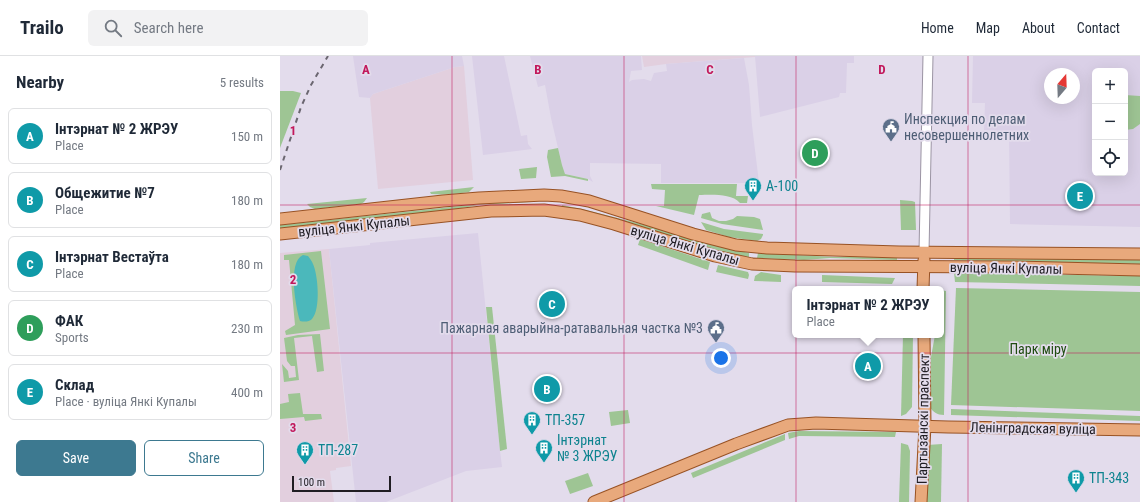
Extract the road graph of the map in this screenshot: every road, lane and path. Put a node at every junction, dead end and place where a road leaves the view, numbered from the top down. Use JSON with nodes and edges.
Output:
{"nodes":[{"id":1,"x":928,"y":56,"type":"edge"},
{"id":2,"x":544,"y":194,"type":"junction"},
{"id":3,"x":544,"y":210,"type":"junction"},
{"id":4,"x":280,"y":219,"type":"edge"},
{"id":5,"x":280,"y":234,"type":"edge"},
{"id":6,"x":924,"y":252,"type":"junction"},
{"id":7,"x":1140,"y":254,"type":"edge"},
{"id":8,"x":924,"y":267,"type":"junction"},
{"id":9,"x":1140,"y":270,"type":"edge"},
{"id":10,"x":923,"y":286,"type":"edge"},
{"id":11,"x":924,"y":338,"type":"edge"},
{"id":12,"x":925,"y":426,"type":"junction"},
{"id":13,"x":1140,"y":430,"type":"edge"},
{"id":14,"x":594,"y":502,"type":"edge"},
{"id":15,"x":921,"y":502,"type":"edge"}],
"edges":[{"from":1,"to":6,"type":"street"},
{"from":2,"to":3,"type":"main road"},
{"from":2,"to":4,"type":"main road","name":"вуліца Янкі Купалы"},
{"from":2,"to":6,"type":"main road","name":"вуліца Янкі Купалы"},
{"from":3,"to":5,"type":"main road","name":"вуліца Янкі Купалы"},
{"from":3,"to":8,"type":"main road","name":"вуліца Янкі Купалы"},
{"from":6,"to":7,"type":"main road","name":"вуліца Янкі Купалы"},
{"from":6,"to":8,"type":"main road"},
{"from":8,"to":9,"type":"main road","name":"вуліца Янкі Купалы"},
{"from":8,"to":10,"type":"main road"},
{"from":11,"to":12,"type":"main road","name":"Партызанскі праспект"},
{"from":12,"to":13,"type":"main road","name":"Ленінградская вуліца"},
{"from":12,"to":14,"type":"main road","name":"Ленінградская вуліца"},
{"from":12,"to":15,"type":"main road","name":"Партызанскі праспект"}]}
